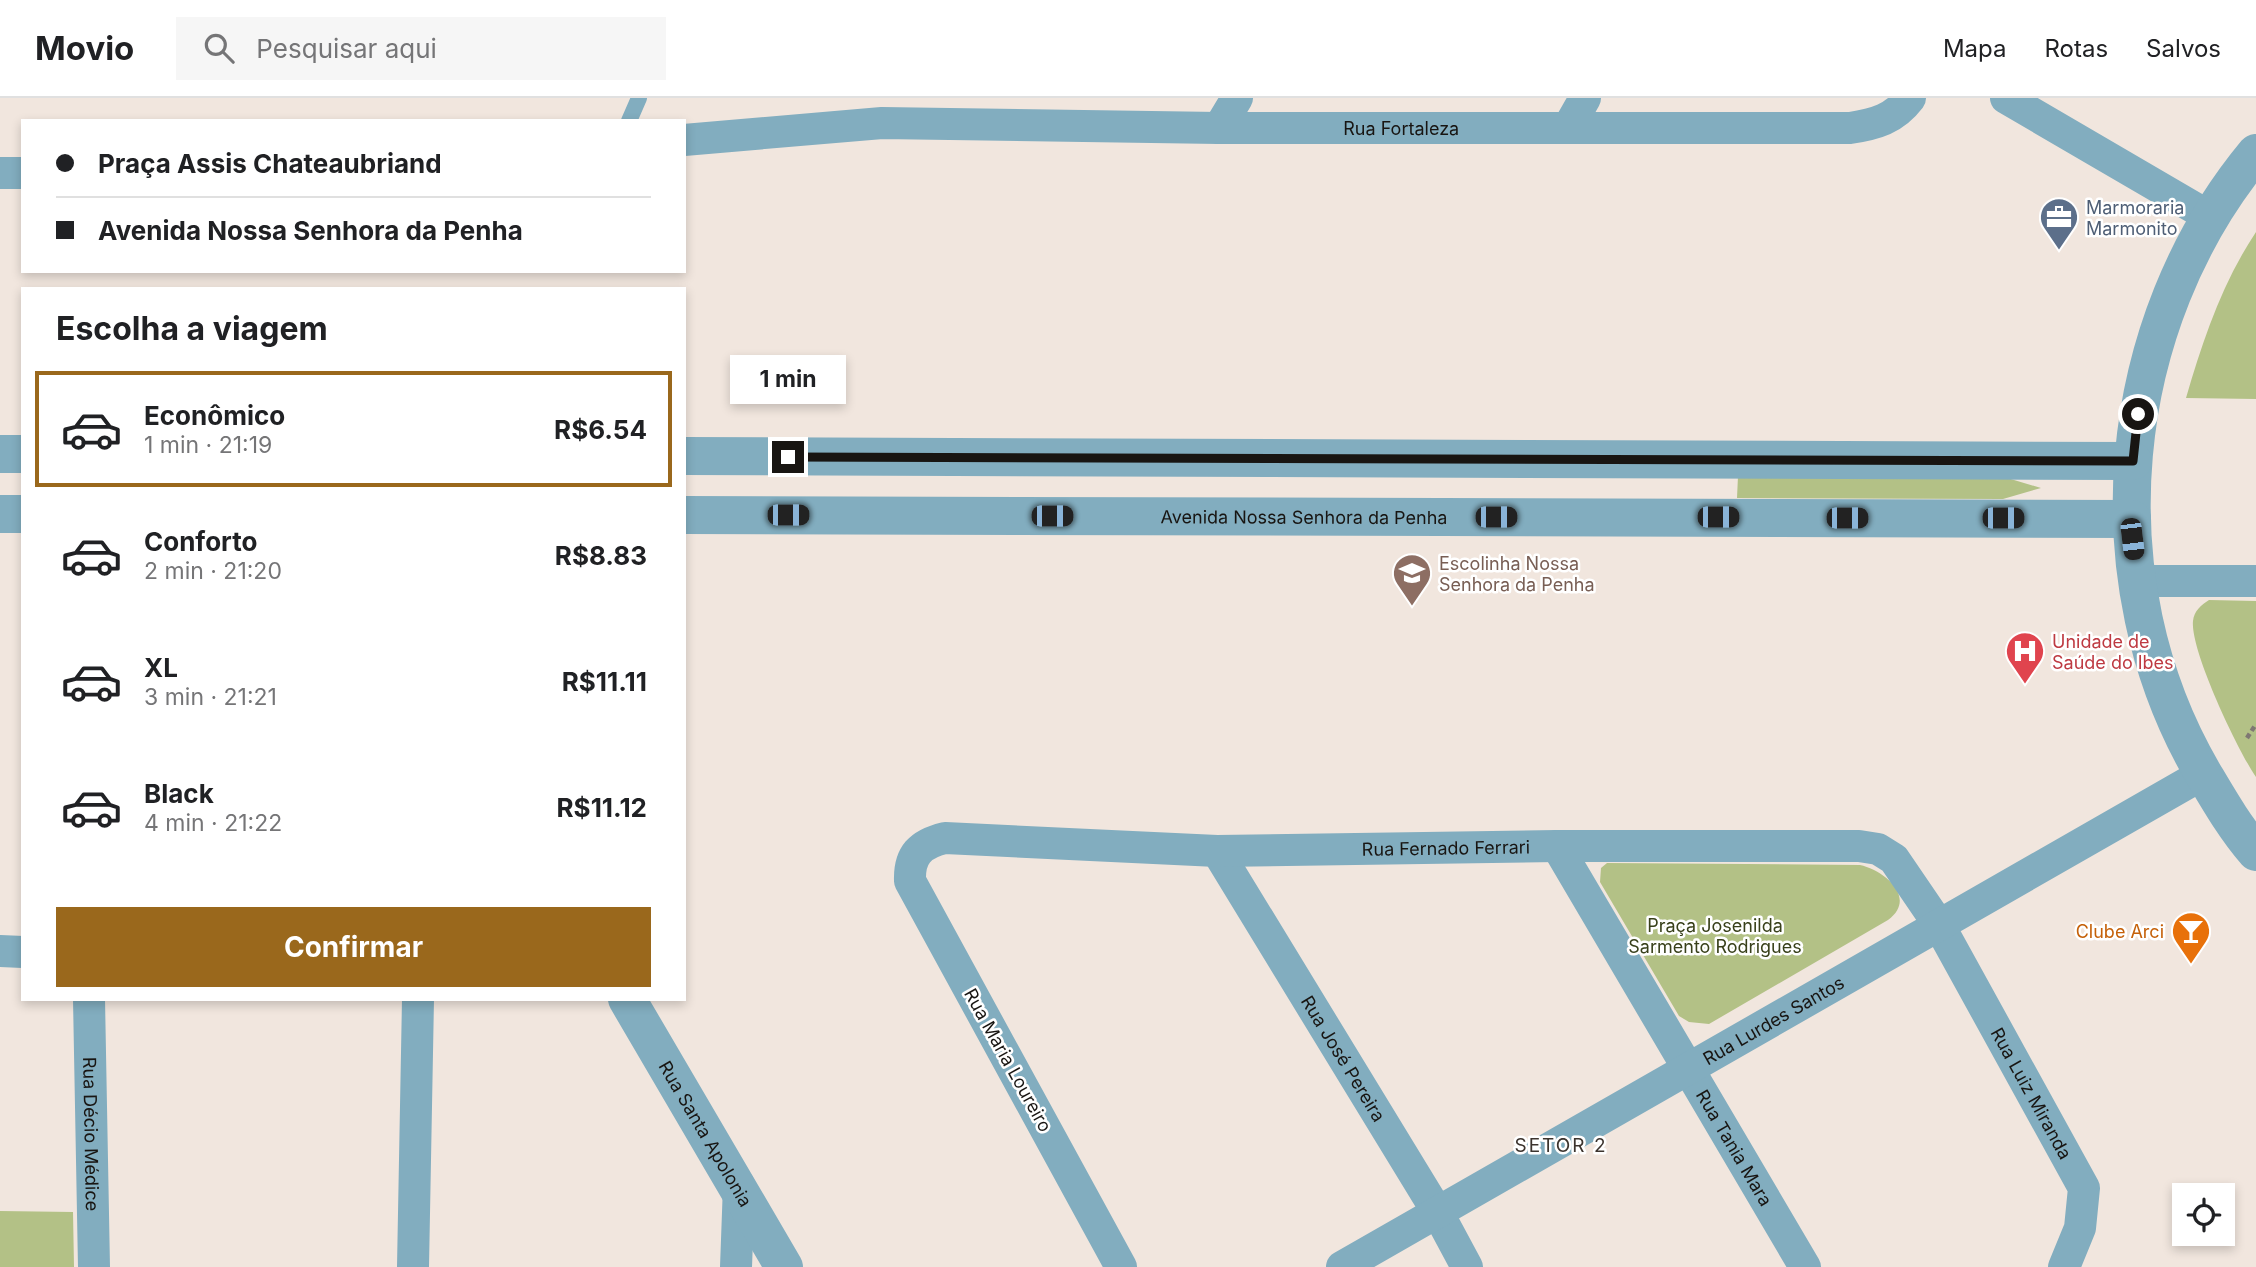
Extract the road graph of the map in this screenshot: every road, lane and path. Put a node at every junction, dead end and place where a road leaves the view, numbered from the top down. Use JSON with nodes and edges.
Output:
{"nodes":[{"id":1,"x":639,"y":98,"type":"edge"},
{"id":2,"x":1237,"y":98,"type":"edge"},
{"id":3,"x":1585,"y":98,"type":"edge"},
{"id":4,"x":1910,"y":98,"type":"edge"},
{"id":5,"x":2006,"y":98,"type":"edge"},
{"id":6,"x":890,"y":110,"type":"edge"},
{"id":7,"x":630,"y":119,"type":"edge"},
{"id":8,"x":1219,"y":128,"type":"junction"},
{"id":9,"x":1568,"y":128,"type":"junction"},
{"id":10,"x":686,"y":140,"type":"edge"},
{"id":11,"x":2256,"y":153,"type":"edge"},
{"id":12,"x":0,"y":173,"type":"edge"},
{"id":13,"x":21,"y":173,"type":"edge"},
{"id":14,"x":2210,"y":217,"type":"junction"},
{"id":15,"x":0,"y":454,"type":"edge"},
{"id":16,"x":21,"y":454,"type":"edge"},
{"id":17,"x":686,"y":456,"type":"edge"},
{"id":18,"x":996,"y":457,"type":"junction"},
{"id":19,"x":1716,"y":459,"type":"junction"},
{"id":20,"x":2133,"y":461,"type":"junction"},
{"id":21,"x":0,"y":514,"type":"edge"},
{"id":22,"x":21,"y":514,"type":"edge"},
{"id":23,"x":686,"y":515,"type":"edge"},
{"id":24,"x":997,"y":516,"type":"junction"},
{"id":25,"x":1718,"y":517,"type":"junction"},
{"id":26,"x":2132,"y":519,"type":"junction"},
{"id":27,"x":2137,"y":581,"type":"junction"},
{"id":28,"x":2256,"y":581,"type":"edge"},
{"id":29,"x":2256,"y":724,"type":"edge"},
{"id":30,"x":2248,"y":738,"type":"dead end"},
{"id":31,"x":2203,"y":774,"type":"junction"},
{"id":32,"x":1557,"y":846,"type":"junction"},
{"id":33,"x":916,"y":851,"type":"joint"},
{"id":34,"x":1217,"y":851,"type":"junction"},
{"id":35,"x":2256,"y":852,"type":"edge"},
{"id":36,"x":1939,"y":925,"type":"junction"},
{"id":37,"x":0,"y":951,"type":"edge"},
{"id":38,"x":21,"y":952,"type":"edge"},
{"id":39,"x":89,"y":1001,"type":"edge"},
{"id":40,"x":418,"y":1001,"type":"edge"},
{"id":41,"x":628,"y":1001,"type":"edge"},
{"id":42,"x":1688,"y":1069,"type":"junction"},
{"id":43,"x":739,"y":1185,"type":"junction"},
{"id":44,"x":1438,"y":1213,"type":"junction"},
{"id":45,"x":94,"y":1267,"type":"edge"},
{"id":46,"x":413,"y":1267,"type":"edge"},
{"id":47,"x":736,"y":1267,"type":"edge"},
{"id":48,"x":784,"y":1267,"type":"edge"},
{"id":49,"x":1121,"y":1267,"type":"edge"},
{"id":50,"x":1342,"y":1267,"type":"edge"},
{"id":51,"x":1466,"y":1267,"type":"edge"},
{"id":52,"x":1805,"y":1267,"type":"edge"},
{"id":53,"x":2064,"y":1267,"type":"edge"}],
"edges":[{"from":1,"to":7,"type":"lane"},
{"from":2,"to":8,"type":"street"},
{"from":3,"to":9,"type":"street"},
{"from":4,"to":9,"type":"street","name":"Rua Fortaleza"},
{"from":5,"to":14,"type":"street"},
{"from":6,"to":8,"type":"street","name":"Rua Fortaleza"},
{"from":6,"to":10,"type":"street","name":"Rua Fortaleza"},
{"from":8,"to":9,"type":"street","name":"Rua Fortaleza"},
{"from":11,"to":14,"type":"street"},
{"from":12,"to":13,"type":"street"},
{"from":14,"to":20,"type":"street"},
{"from":15,"to":16,"type":"street"},
{"from":17,"to":18,"type":"street"},
{"from":18,"to":19,"type":"street"},
{"from":18,"to":24,"type":"street"},
{"from":19,"to":20,"type":"street"},
{"from":19,"to":25,"type":"street"},
{"from":20,"to":26,"type":"street"},
{"from":21,"to":22,"type":"street"},
{"from":23,"to":24,"type":"street","name":"Avenida Nossa Senhora da Penha"},
{"from":24,"to":25,"type":"street","name":"Avenida Nossa Senhora da Penha"},
{"from":25,"to":26,"type":"street","name":"Avenida Nossa Senhora da Penha"},
{"from":26,"to":27,"type":"street"},
{"from":27,"to":28,"type":"street"},
{"from":27,"to":31,"type":"street"},
{"from":29,"to":30,"type":"path"},
{"from":31,"to":35,"type":"street"},
{"from":31,"to":36,"type":"street","name":"Rua Lurdes Santos"},
{"from":32,"to":34,"type":"street","name":"Rua Fernado Ferrari"},
{"from":32,"to":36,"type":"street","name":"Rua Fernado Ferrari"},
{"from":32,"to":42,"type":"street","name":"Rua Tania Mara"},
{"from":33,"to":34,"type":"street","name":"Rua Fernado Ferrari"},
{"from":33,"to":49,"type":"street","name":"Rua Maria Loureiro"},
{"from":34,"to":44,"type":"street","name":"Rua José Pereira"},
{"from":36,"to":42,"type":"street","name":"Rua Lurdes Santos"},
{"from":36,"to":53,"type":"street","name":"Rua Luiz Miranda"},
{"from":37,"to":38,"type":"street"},
{"from":39,"to":45,"type":"street","name":"Rua Décio Médice"},
{"from":40,"to":46,"type":"street"},
{"from":41,"to":43,"type":"street","name":"Rua Santa Apolonia"},
{"from":42,"to":44,"type":"street","name":"Rua Lurdes Santos"},
{"from":42,"to":52,"type":"street","name":"Rua Tania Mara"},
{"from":43,"to":47,"type":"street"},
{"from":43,"to":48,"type":"street","name":"Rua Santa Apolonia"},
{"from":44,"to":50,"type":"street","name":"Rua Lurdes Santos"},
{"from":44,"to":51,"type":"street","name":"Rua José Pereira"}]}
